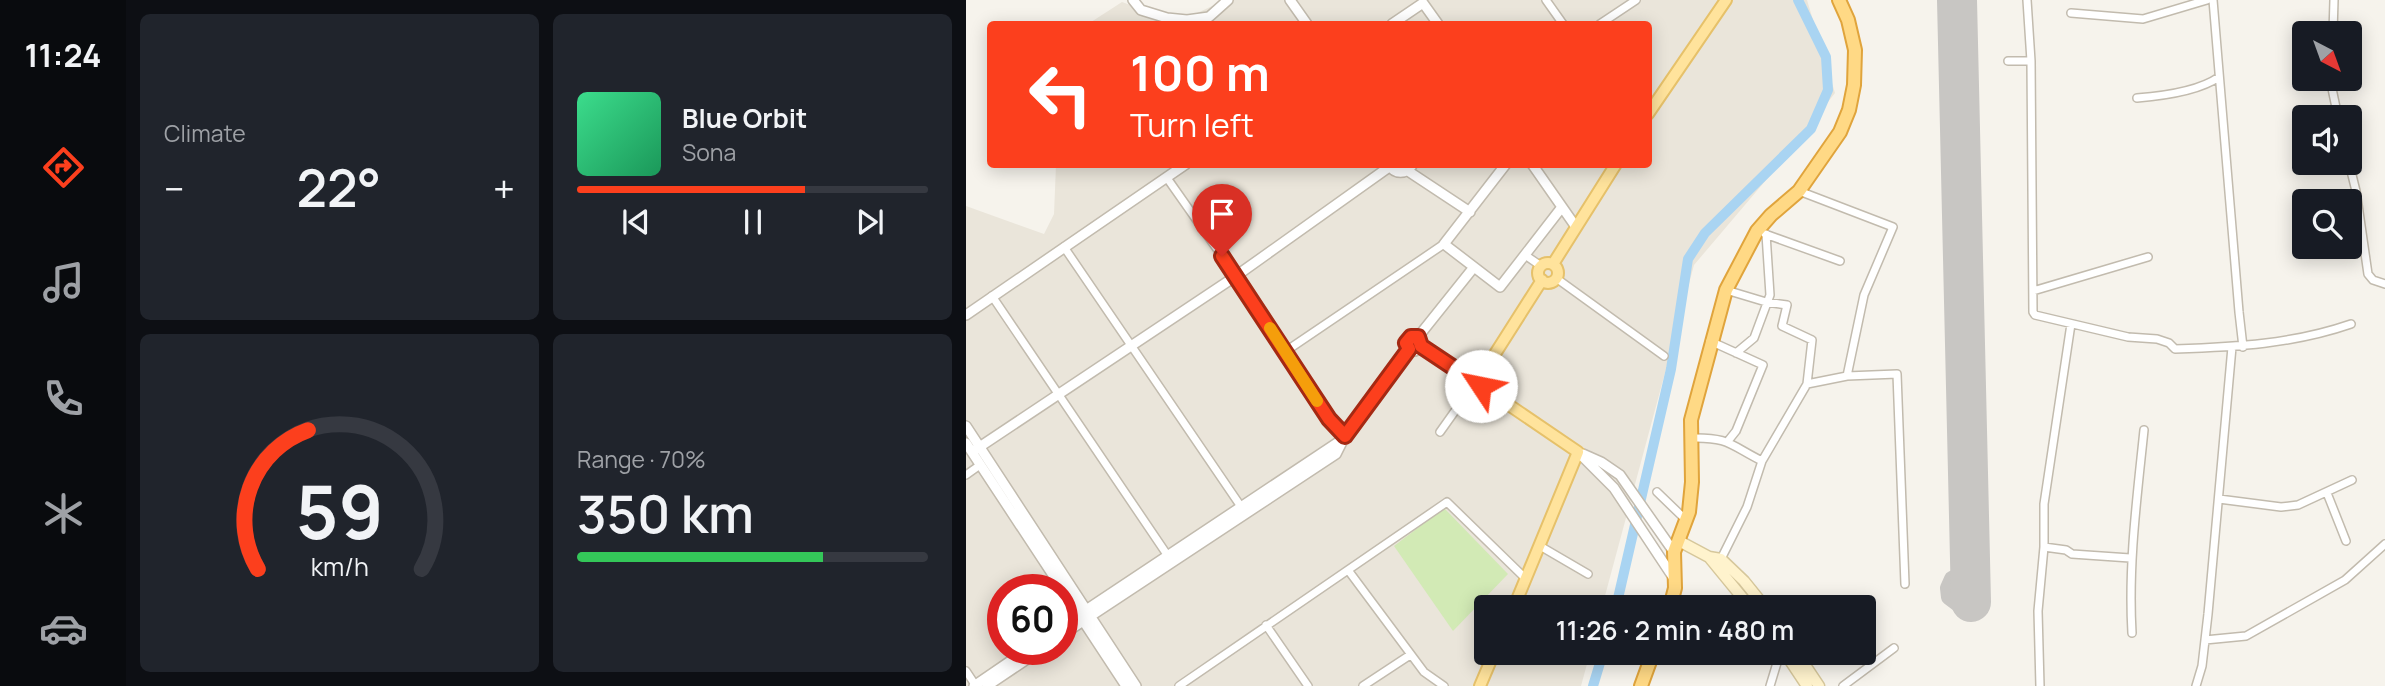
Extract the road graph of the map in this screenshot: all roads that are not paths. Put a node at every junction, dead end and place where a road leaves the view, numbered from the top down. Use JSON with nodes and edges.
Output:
{"nodes":[{"id":1,"x":1133,"y":0,"type":"edge"},
{"id":2,"x":1228,"y":0,"type":"edge"},
{"id":3,"x":1290,"y":0,"type":"edge"},
{"id":4,"x":1546,"y":0,"type":"edge"},
{"id":5,"x":1636,"y":0,"type":"edge"},
{"id":6,"x":1726,"y":0,"type":"edge"},
{"id":7,"x":1839,"y":0,"type":"edge"},
{"id":8,"x":2027,"y":0,"type":"edge"},
{"id":9,"x":2207,"y":0,"type":"edge"},
{"id":10,"x":2213,"y":0,"type":"edge"},
{"id":11,"x":2334,"y":0,"type":"edge"},
{"id":12,"x":1424,"y":1,"type":"edge"},
{"id":13,"x":2071,"y":13,"type":"dead end"},
{"id":14,"x":1180,"y":21,"type":"edge"},
{"id":15,"x":1207,"y":21,"type":"edge"},
{"id":16,"x":1305,"y":21,"type":"edge"},
{"id":17,"x":1396,"y":21,"type":"edge"},
{"id":18,"x":1436,"y":21,"type":"edge"},
{"id":19,"x":1561,"y":21,"type":"edge"},
{"id":20,"x":1604,"y":21,"type":"edge"},
{"id":21,"x":2333,"y":21,"type":"edge"},
{"id":22,"x":2008,"y":61,"type":"dead end"},
{"id":23,"x":2031,"y":61,"type":"junction"},
{"id":24,"x":2219,"y":77,"type":"junction"},
{"id":25,"x":2137,"y":98,"type":"dead end"},
{"id":26,"x":1652,"y":108,"type":"edge"},
{"id":27,"x":1181,"y":168,"type":"edge"},
{"id":28,"x":1386,"y":168,"type":"edge"},
{"id":29,"x":1392,"y":168,"type":"edge"},
{"id":30,"x":1410,"y":168,"type":"edge"},
{"id":31,"x":1503,"y":168,"type":"edge"},
{"id":32,"x":1535,"y":168,"type":"edge"},
{"id":33,"x":1613,"y":168,"type":"edge"},
{"id":34,"x":2352,"y":175,"type":"edge"},
{"id":35,"x":1167,"y":178,"type":"junction"},
{"id":36,"x":1799,"y":191,"type":"junction"},
{"id":37,"x":1562,"y":207,"type":"junction"},
{"id":38,"x":1470,"y":212,"type":"junction"},
{"id":39,"x":1576,"y":227,"type":"junction"},
{"id":40,"x":1762,"y":233,"type":"junction"},
{"id":41,"x":1444,"y":244,"type":"junction"},
{"id":42,"x":1065,"y":247,"type":"junction"},
{"id":43,"x":1525,"y":255,"type":"junction"},
{"id":44,"x":2148,"y":257,"type":"dead end"},
{"id":45,"x":1840,"y":261,"type":"dead end"},
{"id":46,"x":1547,"y":265,"type":"junction"},
{"id":47,"x":1474,"y":267,"type":"junction"},
{"id":48,"x":1236,"y":276,"type":"junction"},
{"id":49,"x":1556,"y":278,"type":"junction"},
{"id":50,"x":1542,"y":280,"type":"junction"},
{"id":51,"x":2385,"y":284,"type":"edge"},
{"id":52,"x":1726,"y":290,"type":"junction"},
{"id":53,"x":2033,"y":291,"type":"junction"},
{"id":54,"x":992,"y":296,"type":"junction"},
{"id":55,"x":1766,"y":302,"type":"junction"},
{"id":56,"x":966,"y":315,"type":"edge"},
{"id":57,"x":2071,"y":324,"type":"junction"},
{"id":58,"x":2351,"y":324,"type":"dead end"},
{"id":59,"x":1710,"y":341,"type":"junction"},
{"id":60,"x":1420,"y":342,"type":"junction"},
{"id":61,"x":1131,"y":345,"type":"junction"},
{"id":62,"x":2232,"y":347,"type":"junction"},
{"id":63,"x":2243,"y":347,"type":"junction"},
{"id":64,"x":1286,"y":351,"type":"junction"},
{"id":65,"x":1736,"y":353,"type":"junction"},
{"id":66,"x":1664,"y":356,"type":"dead end"},
{"id":67,"x":1847,"y":376,"type":"junction"},
{"id":68,"x":1476,"y":383,"type":"junction"},
{"id":69,"x":1807,"y":384,"type":"junction"},
{"id":70,"x":1057,"y":395,"type":"junction"},
{"id":71,"x":966,"y":426,"type":"edge"},
{"id":72,"x":2144,"y":430,"type":"dead end"},
{"id":73,"x":1440,"y":432,"type":"dead end"},
{"id":74,"x":1345,"y":437,"type":"junction"},
{"id":75,"x":1691,"y":438,"type":"junction"},
{"id":76,"x":1728,"y":441,"type":"junction"},
{"id":77,"x":972,"y":447,"type":"edge"},
{"id":78,"x":1578,"y":452,"type":"junction"},
{"id":79,"x":1762,"y":461,"type":"junction"},
{"id":80,"x":980,"y":465,"type":"junction"},
{"id":81,"x":966,"y":475,"type":"edge"},
{"id":82,"x":2352,"y":480,"type":"dead end"},
{"id":83,"x":1657,"y":492,"type":"dead end"},
{"id":84,"x":2327,"y":493,"type":"junction"},
{"id":85,"x":2219,"y":499,"type":"junction"},
{"id":86,"x":1243,"y":510,"type":"junction"},
{"id":87,"x":1687,"y":521,"type":"junction"},
{"id":88,"x":2346,"y":541,"type":"dead end"},
{"id":89,"x":2385,"y":544,"type":"edge"},
{"id":90,"x":1540,"y":545,"type":"junction"},
{"id":91,"x":1677,"y":547,"type":"junction"},
{"id":92,"x":2044,"y":547,"type":"junction"},
{"id":93,"x":1709,"y":557,"type":"junction"},
{"id":94,"x":2130,"y":558,"type":"junction"},
{"id":95,"x":1170,"y":559,"type":"junction"},
{"id":96,"x":1721,"y":559,"type":"junction"},
{"id":97,"x":1348,"y":570,"type":"junction"},
{"id":98,"x":1588,"y":574,"type":"dead end"},
{"id":99,"x":1673,"y":577,"type":"junction"},
{"id":100,"x":1526,"y":579,"type":"junction"},
{"id":101,"x":1905,"y":584,"type":"dead end"},
{"id":102,"x":1519,"y":595,"type":"edge"},
{"id":103,"x":1673,"y":595,"type":"edge"},
{"id":104,"x":1740,"y":595,"type":"edge"},
{"id":105,"x":1755,"y":595,"type":"edge"},
{"id":106,"x":1085,"y":616,"type":"junction"},
{"id":107,"x":1078,"y":619,"type":"edge"},
{"id":108,"x":1078,"y":622,"type":"edge"},
{"id":109,"x":1266,"y":625,"type":"junction"},
{"id":110,"x":2132,"y":633,"type":"dead end"},
{"id":111,"x":2205,"y":640,"type":"junction"},
{"id":112,"x":1894,"y":648,"type":"dead end"},
{"id":113,"x":1410,"y":655,"type":"junction"},
{"id":114,"x":1005,"y":665,"type":"edge"},
{"id":115,"x":1018,"y":665,"type":"edge"},
{"id":116,"x":1489,"y":665,"type":"edge"},
{"id":117,"x":1650,"y":665,"type":"edge"},
{"id":118,"x":1778,"y":665,"type":"edge"},
{"id":119,"x":1793,"y":665,"type":"edge"},
{"id":120,"x":966,"y":671,"type":"edge"},
{"id":121,"x":1807,"y":680,"type":"edge"},
{"id":122,"x":1646,"y":683,"type":"edge"},
{"id":123,"x":975,"y":686,"type":"edge"},
{"id":124,"x":987,"y":686,"type":"edge"},
{"id":125,"x":1126,"y":686,"type":"edge"},
{"id":126,"x":1136,"y":686,"type":"edge"},
{"id":127,"x":1179,"y":686,"type":"edge"},
{"id":128,"x":1308,"y":686,"type":"edge"},
{"id":129,"x":1363,"y":686,"type":"edge"},
{"id":130,"x":1444,"y":686,"type":"edge"},
{"id":131,"x":1480,"y":686,"type":"edge"},
{"id":132,"x":1770,"y":686,"type":"edge"},
{"id":133,"x":1819,"y":686,"type":"edge"},
{"id":134,"x":1843,"y":686,"type":"edge"},
{"id":135,"x":2040,"y":686,"type":"edge"},
{"id":136,"x":2197,"y":686,"type":"edge"}],
"edges":[{"from":1,"to":14,"type":"street"},
{"from":2,"to":15,"type":"street"},
{"from":3,"to":16,"type":"street"},
{"from":4,"to":19,"type":"street"},
{"from":5,"to":20,"type":"street"},
{"from":6,"to":26,"type":"main road"},
{"from":7,"to":36,"type":"highway"},
{"from":8,"to":23,"type":"street"},
{"from":9,"to":13,"type":"street"},
{"from":10,"to":24,"type":"street"},
{"from":11,"to":21,"type":"street"},
{"from":12,"to":17,"type":"street"},
{"from":12,"to":18,"type":"street"},
{"from":22,"to":23,"type":"street"},
{"from":23,"to":53,"type":"street"},
{"from":24,"to":25,"type":"street"},
{"from":24,"to":63,"type":"street"},
{"from":27,"to":35,"type":"street"},
{"from":28,"to":48,"type":"street"},
{"from":29,"to":30,"type":"street"},
{"from":30,"to":38,"type":"street"},
{"from":31,"to":38,"type":"street"},
{"from":32,"to":37,"type":"street"},
{"from":33,"to":39,"type":"main road"},
{"from":34,"to":51,"type":"street"},
{"from":35,"to":42,"type":"street"},
{"from":35,"to":48,"type":"street"},
{"from":36,"to":40,"type":"highway"},
{"from":36,"to":67,"type":"street"},
{"from":37,"to":39,"type":"street"},
{"from":37,"to":43,"type":"street"},
{"from":38,"to":41,"type":"street"},
{"from":39,"to":46,"type":"main road"},
{"from":40,"to":45,"type":"street"},
{"from":40,"to":52,"type":"highway"},
{"from":40,"to":55,"type":"street"},
{"from":41,"to":47,"type":"street"},
{"from":41,"to":64,"type":"street"},
{"from":42,"to":54,"type":"street"},
{"from":42,"to":61,"type":"street"},
{"from":43,"to":46,"type":"street"},
{"from":43,"to":47,"type":"street"},
{"from":44,"to":53,"type":"street"},
{"from":46,"to":49,"type":"main road"},
{"from":46,"to":50,"type":"main road"},
{"from":47,"to":60,"type":"street"},
{"from":48,"to":61,"type":"street"},
{"from":48,"to":64,"type":"street"},
{"from":49,"to":50,"type":"main road"},
{"from":49,"to":66,"type":"street"},
{"from":50,"to":68,"type":"main road"},
{"from":52,"to":55,"type":"street"},
{"from":52,"to":59,"type":"highway"},
{"from":53,"to":57,"type":"street"},
{"from":54,"to":56,"type":"street"},
{"from":54,"to":70,"type":"street"},
{"from":55,"to":65,"type":"street"},
{"from":55,"to":69,"type":"street"},
{"from":57,"to":62,"type":"street"},
{"from":57,"to":92,"type":"street"},
{"from":58,"to":63,"type":"street"},
{"from":59,"to":65,"type":"street"},
{"from":59,"to":75,"type":"highway"},
{"from":60,"to":68,"type":"street"},
{"from":60,"to":74,"type":"street"},
{"from":61,"to":70,"type":"street"},
{"from":61,"to":86,"type":"street"},
{"from":62,"to":63,"type":"street"},
{"from":62,"to":85,"type":"street"},
{"from":64,"to":74,"type":"street"},
{"from":65,"to":76,"type":"street"},
{"from":67,"to":69,"type":"street"},
{"from":67,"to":101,"type":"street"},
{"from":68,"to":73,"type":"street"},
{"from":68,"to":78,"type":"main road"},
{"from":69,"to":79,"type":"street"},
{"from":70,"to":77,"type":"street"},
{"from":70,"to":95,"type":"street"},
{"from":71,"to":77,"type":"street"},
{"from":72,"to":94,"type":"street"},
{"from":74,"to":86,"type":"street"},
{"from":75,"to":76,"type":"street"},
{"from":75,"to":87,"type":"highway"},
{"from":76,"to":79,"type":"street"},
{"from":77,"to":80,"type":"street"},
{"from":77,"to":106,"type":"street"},
{"from":78,"to":90,"type":"main road"},
{"from":78,"to":91,"type":"street"},
{"from":78,"to":99,"type":"street"},
{"from":79,"to":96,"type":"street"},
{"from":80,"to":81,"type":"street"},
{"from":80,"to":106,"type":"street"},
{"from":82,"to":84,"type":"street"},
{"from":83,"to":87,"type":"street"},
{"from":84,"to":85,"type":"street"},
{"from":84,"to":88,"type":"street"},
{"from":85,"to":111,"type":"street"},
{"from":86,"to":95,"type":"street"},
{"from":87,"to":91,"type":"highway"},
{"from":89,"to":111,"type":"street"},
{"from":90,"to":98,"type":"street"},
{"from":90,"to":100,"type":"main road"},
{"from":91,"to":93,"type":"main road"},
{"from":91,"to":99,"type":"highway"},
{"from":92,"to":94,"type":"street"},
{"from":92,"to":135,"type":"street"},
{"from":93,"to":96,"type":"main road"},
{"from":93,"to":104,"type":"main road"},
{"from":94,"to":110,"type":"street"},
{"from":95,"to":106,"type":"street"},
{"from":96,"to":105,"type":"main road"},
{"from":97,"to":100,"type":"street"},
{"from":97,"to":109,"type":"street"},
{"from":97,"to":113,"type":"street"},
{"from":99,"to":103,"type":"highway"},
{"from":100,"to":102,"type":"main road"},
{"from":106,"to":107,"type":"street"},
{"from":106,"to":108,"type":"street"},
{"from":106,"to":125,"type":"street"},
{"from":106,"to":126,"type":"street"},
{"from":109,"to":127,"type":"street"},
{"from":109,"to":128,"type":"street"},
{"from":111,"to":136,"type":"street"},
{"from":112,"to":134,"type":"street"},
{"from":113,"to":129,"type":"street"},
{"from":113,"to":130,"type":"street"},
{"from":114,"to":123,"type":"street"},
{"from":115,"to":124,"type":"street"},
{"from":116,"to":131,"type":"main road"},
{"from":117,"to":122,"type":"highway"},
{"from":118,"to":132,"type":"street"},
{"from":119,"to":121,"type":"main road"},
{"from":120,"to":123,"type":"street"},
{"from":121,"to":133,"type":"main road"}]}
